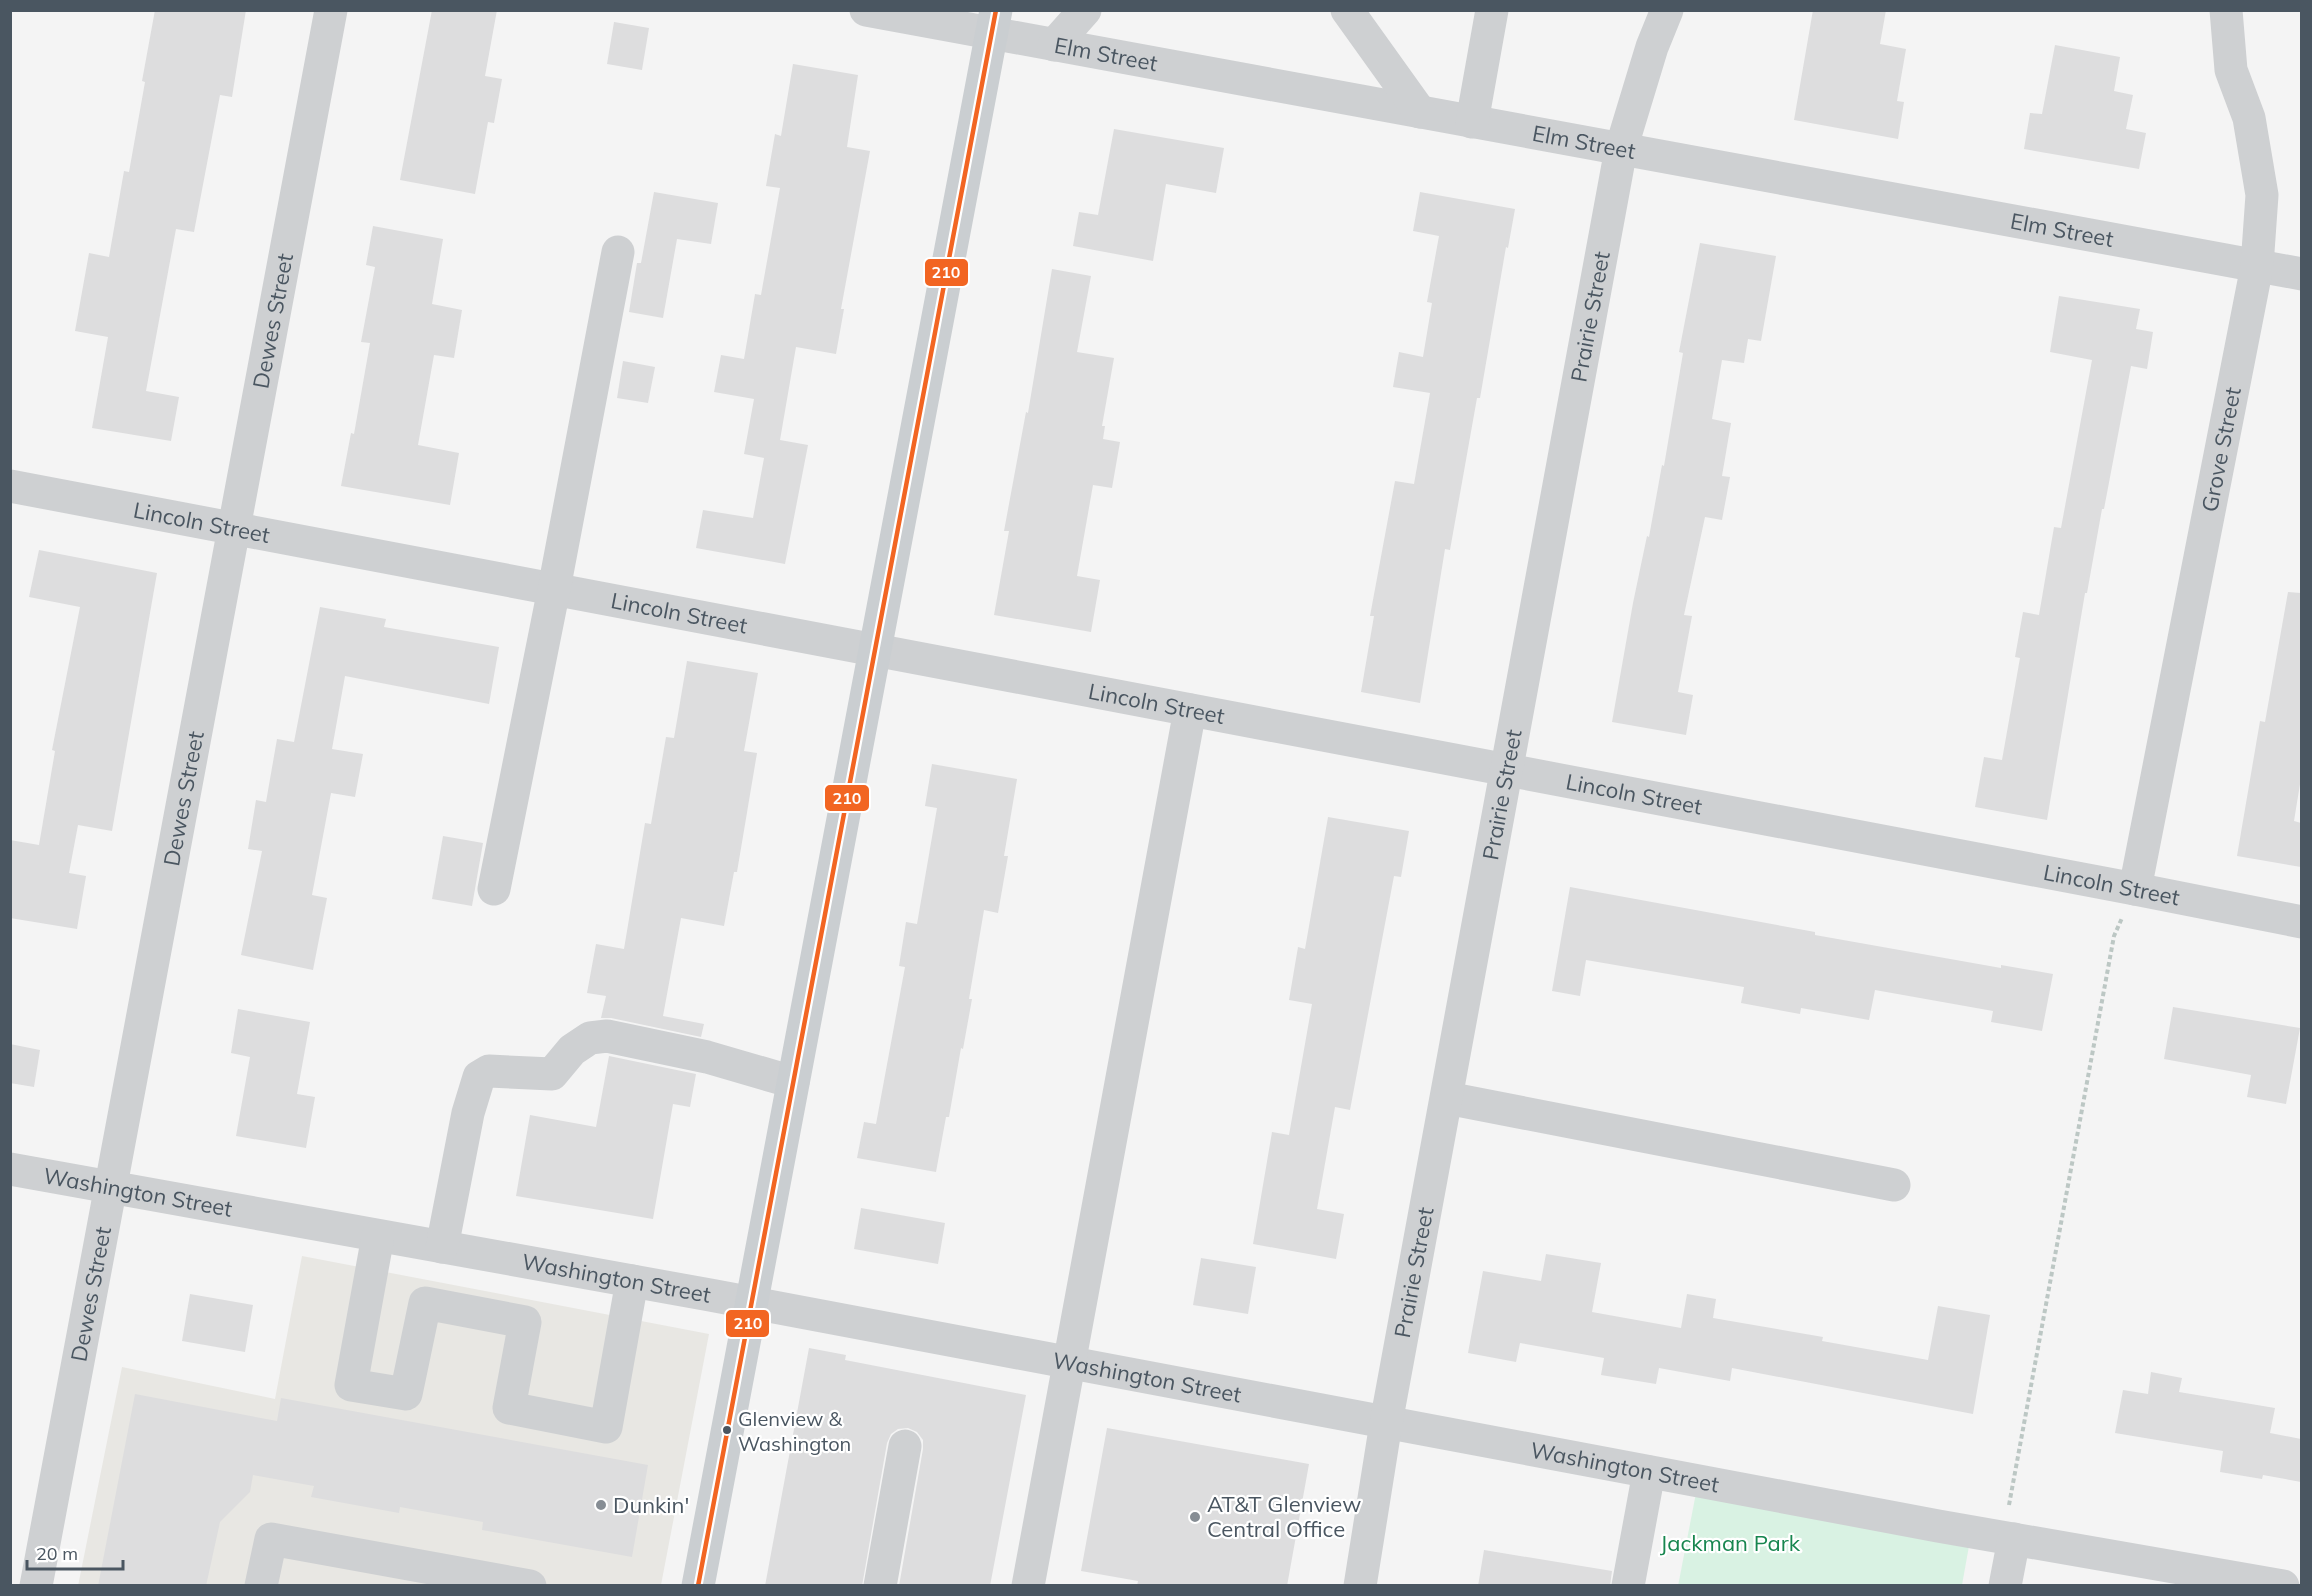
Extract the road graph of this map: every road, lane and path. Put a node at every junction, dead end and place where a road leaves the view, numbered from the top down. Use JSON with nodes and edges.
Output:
{"nodes":[{"id":1,"x":331,"y":10,"type":"edge"},
{"id":2,"x":866,"y":10,"type":"edge"},
{"id":3,"x":1086,"y":10,"type":"edge"},
{"id":4,"x":1347,"y":10,"type":"edge"},
{"id":5,"x":1492,"y":10,"type":"edge"},
{"id":6,"x":1667,"y":10,"type":"edge"},
{"id":7,"x":2226,"y":10,"type":"edge"},
{"id":8,"x":994,"y":22,"type":"edge"},
{"id":9,"x":1054,"y":45,"type":"junction"},
{"id":10,"x":1420,"y":112,"type":"junction"},
{"id":11,"x":1472,"y":122,"type":"junction"},
{"id":12,"x":1621,"y":149,"type":"junction"},
{"id":13,"x":618,"y":252,"type":"dead end"},
{"id":14,"x":2257,"y":266,"type":"junction"},
{"id":15,"x":2301,"y":274,"type":"edge"},
{"id":16,"x":10,"y":486,"type":"edge"},
{"id":17,"x":234,"y":527,"type":"junction"},
{"id":18,"x":554,"y":589,"type":"junction"},
{"id":19,"x":876,"y":651,"type":"junction"},
{"id":20,"x":1190,"y":710,"type":"junction"},
{"id":21,"x":1508,"y":770,"type":"junction"},
{"id":22,"x":494,"y":889,"type":"dead end"},
{"id":23,"x":2135,"y":889,"type":"junction"},
{"id":24,"x":2301,"y":922,"type":"edge"},
{"id":25,"x":2114,"y":936,"type":"dead end"},
{"id":26,"x":793,"y":1082,"type":"junction"},
{"id":27,"x":1447,"y":1098,"type":"junction"},
{"id":28,"x":10,"y":1169,"type":"edge"},
{"id":29,"x":1894,"y":1185,"type":"dead end"},
{"id":30,"x":110,"y":1188,"type":"junction"},
{"id":31,"x":378,"y":1236,"type":"junction"},
{"id":32,"x":442,"y":1247,"type":"junction"},
{"id":33,"x":632,"y":1281,"type":"junction"},
{"id":34,"x":750,"y":1302,"type":"junction"},
{"id":35,"x":1068,"y":1363,"type":"junction"},
{"id":36,"x":1386,"y":1423,"type":"junction"},
{"id":37,"x":906,"y":1446,"type":"dead end"},
{"id":38,"x":1649,"y":1472,"type":"junction"},
{"id":39,"x":2008,"y":1538,"type":"junction"},
{"id":40,"x":36,"y":1586,"type":"edge"},
{"id":41,"x":261,"y":1586,"type":"edge"},
{"id":42,"x":530,"y":1586,"type":"edge"},
{"id":43,"x":699,"y":1586,"type":"edge"},
{"id":44,"x":880,"y":1586,"type":"edge"},
{"id":45,"x":1028,"y":1586,"type":"edge"},
{"id":46,"x":1360,"y":1586,"type":"edge"},
{"id":47,"x":1628,"y":1586,"type":"edge"},
{"id":48,"x":2005,"y":1586,"type":"edge"},
{"id":49,"x":2283,"y":1586,"type":"edge"}],
"edges":[{"from":1,"to":17,"type":"street","name":"Dewes Street"},
{"from":2,"to":8,"type":"street","name":"Elm Street"},
{"from":3,"to":9,"type":"street"},
{"from":4,"to":10,"type":"street"},
{"from":5,"to":11,"type":"street"},
{"from":6,"to":12,"type":"street","name":"Prairie Street"},
{"from":7,"to":14,"type":"street","name":"Grove Street"},
{"from":8,"to":9,"type":"street","name":"Elm Street"},
{"from":8,"to":19,"type":"main road"},
{"from":9,"to":10,"type":"street","name":"Elm Street"},
{"from":10,"to":11,"type":"street","name":"Elm Street"},
{"from":11,"to":12,"type":"street","name":"Elm Street"},
{"from":12,"to":14,"type":"street","name":"Elm Street"},
{"from":12,"to":21,"type":"street","name":"Prairie Street"},
{"from":13,"to":18,"type":"street"},
{"from":14,"to":15,"type":"street","name":"Elm Street"},
{"from":14,"to":23,"type":"street","name":"Grove Street"},
{"from":16,"to":17,"type":"street","name":"Lincoln Street"},
{"from":17,"to":18,"type":"street","name":"Lincoln Street"},
{"from":17,"to":30,"type":"street","name":"Dewes Street"},
{"from":18,"to":19,"type":"street","name":"Lincoln Street"},
{"from":18,"to":22,"type":"street"},
{"from":19,"to":20,"type":"street","name":"Lincoln Street"},
{"from":19,"to":26,"type":"main road"},
{"from":20,"to":21,"type":"street","name":"Lincoln Street"},
{"from":20,"to":35,"type":"street"},
{"from":21,"to":23,"type":"street","name":"Lincoln Street"},
{"from":21,"to":27,"type":"street","name":"Prairie Street"},
{"from":23,"to":24,"type":"street","name":"Lincoln Street"},
{"from":25,"to":39,"type":"path"},
{"from":26,"to":32,"type":"street"},
{"from":26,"to":34,"type":"main road"},
{"from":27,"to":29,"type":"street"},
{"from":27,"to":36,"type":"street","name":"Prairie Street"},
{"from":28,"to":30,"type":"street","name":"Washington Street"},
{"from":30,"to":31,"type":"street","name":"Washington Street"},
{"from":30,"to":40,"type":"street","name":"Dewes Street"},
{"from":31,"to":32,"type":"street","name":"Washington Street"},
{"from":31,"to":33,"type":"street"},
{"from":32,"to":33,"type":"street","name":"Washington Street"},
{"from":33,"to":34,"type":"street","name":"Washington Street"},
{"from":34,"to":35,"type":"street","name":"Washington Street"},
{"from":34,"to":43,"type":"main road"},
{"from":35,"to":36,"type":"street","name":"Washington Street"},
{"from":35,"to":45,"type":"street"},
{"from":36,"to":38,"type":"street","name":"Washington Street"},
{"from":36,"to":46,"type":"street","name":"Prairie Street"},
{"from":37,"to":44,"type":"street"},
{"from":38,"to":39,"type":"street","name":"Washington Street"},
{"from":38,"to":47,"type":"street"},
{"from":39,"to":48,"type":"street"},
{"from":39,"to":49,"type":"street","name":"Washington Street"},
{"from":41,"to":42,"type":"street"}]}
